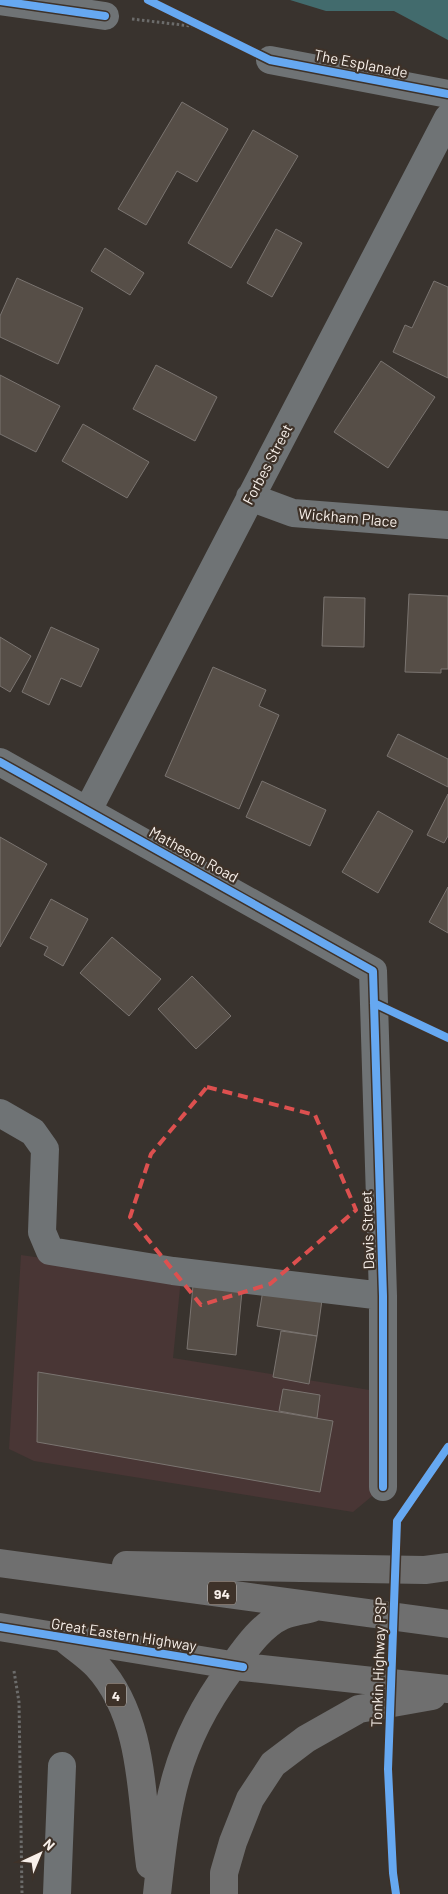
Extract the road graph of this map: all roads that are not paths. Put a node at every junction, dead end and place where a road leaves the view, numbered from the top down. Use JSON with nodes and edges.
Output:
{"nodes":[{"id":1,"x":0,"y":1,"type":"edge"},
{"id":2,"x":105,"y":16,"type":"road end"},
{"id":3,"x":270,"y":60,"type":"dead end"},
{"id":4,"x":448,"y":94,"type":"edge"},
{"id":5,"x":448,"y":118,"type":"edge"},
{"id":6,"x":250,"y":497,"type":"junction"},
{"id":7,"x":448,"y":525,"type":"edge"},
{"id":8,"x":0,"y":762,"type":"edge"},
{"id":9,"x":88,"y":810,"type":"junction"},
{"id":10,"x":373,"y":972,"type":"joint"},
{"id":11,"x":0,"y":1113,"type":"edge"},
{"id":12,"x":383,"y":1296,"type":"junction"},
{"id":13,"x":382,"y":1487,"type":"dead end"},
{"id":14,"x":0,"y":1563,"type":"edge"},
{"id":15,"x":448,"y":1567,"type":"edge"},
{"id":16,"x":317,"y":1607,"type":"junction"},
{"id":17,"x":448,"y":1624,"type":"edge"},
{"id":18,"x":0,"y":1627,"type":"edge"},
{"id":19,"x":62,"y":1637,"type":"junction"},
{"id":20,"x":233,"y":1666,"type":"junction"},
{"id":21,"x":448,"y":1689,"type":"edge"},
{"id":22,"x":448,"y":1693,"type":"edge"},
{"id":23,"x":62,"y":1766,"type":"dead end"},
{"id":24,"x":57,"y":1894,"type":"edge"},
{"id":25,"x":156,"y":1894,"type":"edge"},
{"id":26,"x":224,"y":1894,"type":"edge"}],
"edges":[{"from":1,"to":2,"type":"street"},
{"from":3,"to":4,"type":"street","name":"The Esplanade"},
{"from":5,"to":6,"type":"street","name":"Forbes Street"},
{"from":6,"to":7,"type":"street","name":"Wickham Place"},
{"from":6,"to":9,"type":"street","name":"Forbes Street"},
{"from":8,"to":9,"type":"street","name":"Matheson Road"},
{"from":9,"to":10,"type":"street","name":"Matheson Road"},
{"from":10,"to":12,"type":"street","name":"Davis Street"},
{"from":11,"to":12,"type":"street"},
{"from":12,"to":13,"type":"street","name":"Davis Street"},
{"from":14,"to":15,"type":"highway"},
{"from":14,"to":16,"type":"highway","number":"94"},
{"from":16,"to":17,"type":"highway","number":"94"},
{"from":16,"to":20,"type":"highway"},
{"from":18,"to":19,"type":"highway","name":"Great Eastern Highway"},
{"from":19,"to":20,"type":"highway","name":"Great Eastern Highway"},
{"from":19,"to":25,"type":"highway","number":"4"},
{"from":20,"to":21,"type":"highway","name":"Great Eastern Highway"},
{"from":20,"to":25,"type":"highway"},
{"from":22,"to":26,"type":"highway"},
{"from":23,"to":24,"type":"street"}]}
